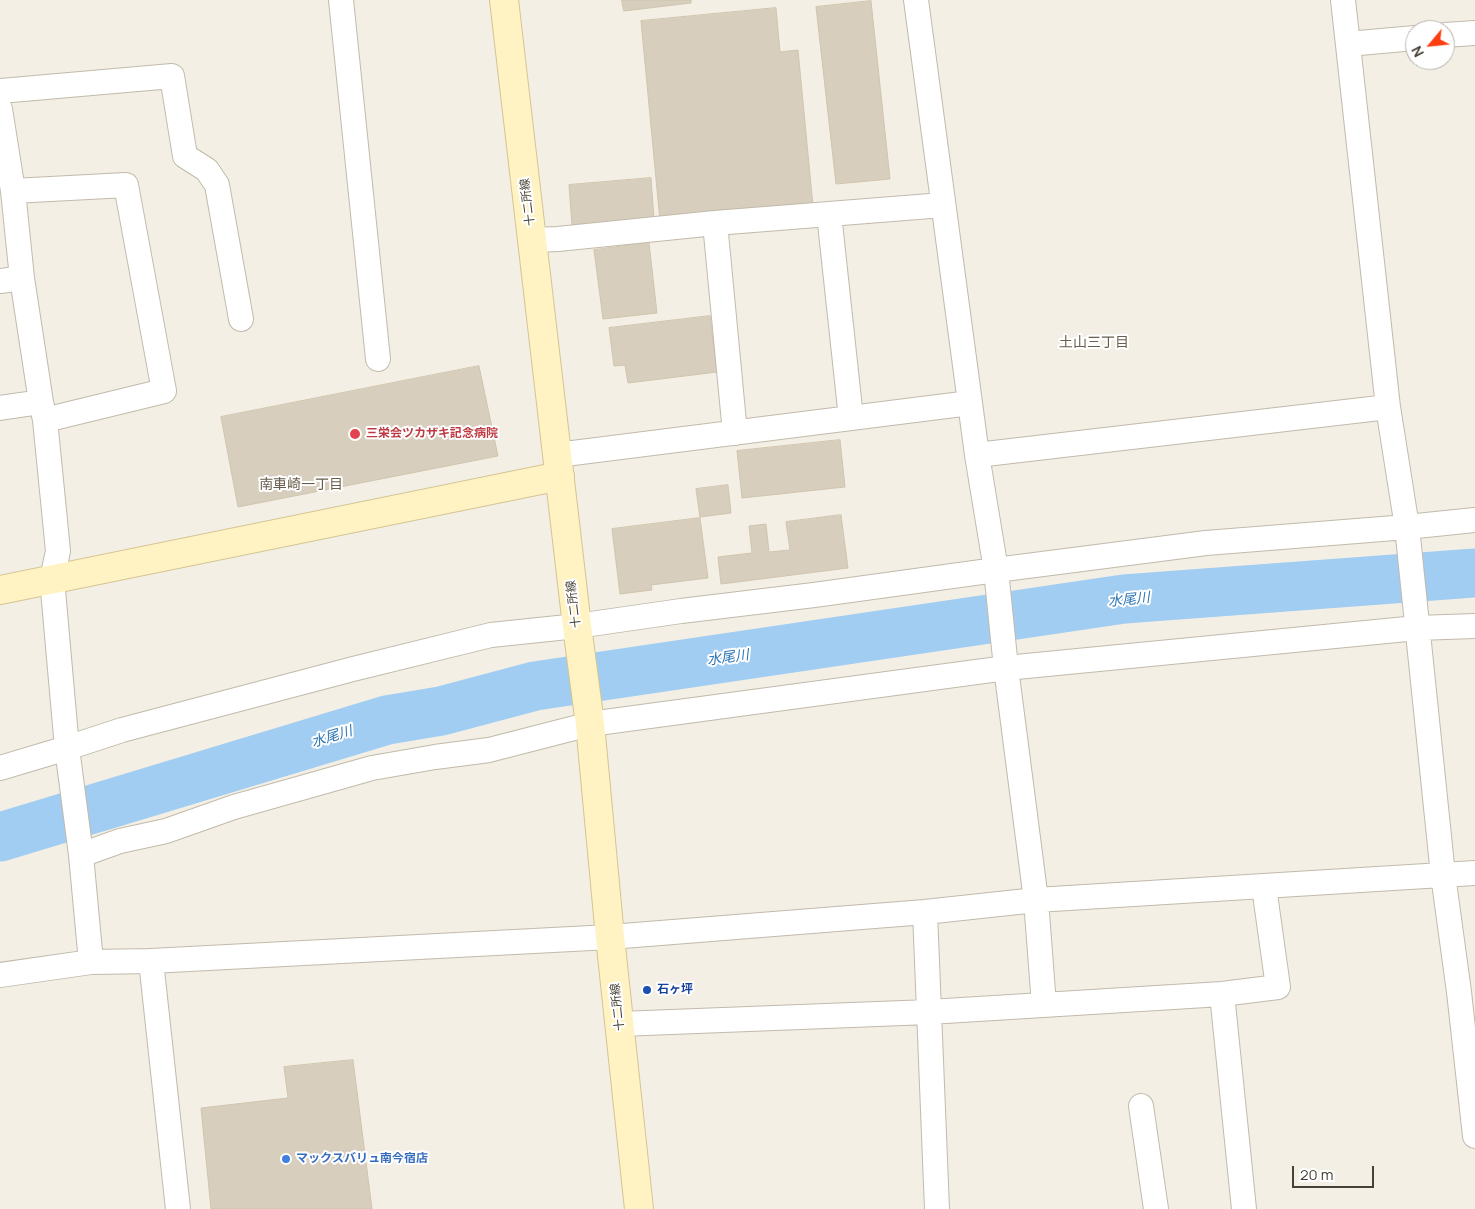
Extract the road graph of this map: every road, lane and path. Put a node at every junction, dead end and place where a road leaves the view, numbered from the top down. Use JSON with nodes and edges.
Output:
{"nodes":[{"id":1,"x":342,"y":0,"type":"edge"},
{"id":2,"x":504,"y":0,"type":"edge"},
{"id":3,"x":916,"y":0,"type":"edge"},
{"id":4,"x":1343,"y":0,"type":"edge"},
{"id":5,"x":1475,"y":33,"type":"edge"},
{"id":6,"x":1455,"y":34,"type":"edge"},
{"id":7,"x":1405,"y":39,"type":"edge"},
{"id":8,"x":1348,"y":44,"type":"junction"},
{"id":9,"x":0,"y":91,"type":"edge"},
{"id":10,"x":0,"y":109,"type":"edge"},
{"id":11,"x":14,"y":191,"type":"junction"},
{"id":12,"x":943,"y":205,"type":"junction"},
{"id":13,"x":829,"y":214,"type":"junction"},
{"id":14,"x":715,"y":223,"type":"junction"},
{"id":15,"x":532,"y":240,"type":"junction"},
{"id":16,"x":11,"y":279,"type":"edge"},
{"id":17,"x":241,"y":319,"type":"dead end"},
{"id":18,"x":378,"y":359,"type":"dead end"},
{"id":19,"x":970,"y":404,"type":"junction"},
{"id":20,"x":1388,"y":407,"type":"junction"},
{"id":21,"x":0,"y":408,"type":"edge"},
{"id":22,"x":43,"y":411,"type":"junction"},
{"id":23,"x":851,"y":418,"type":"junction"},
{"id":24,"x":735,"y":433,"type":"junction"},
{"id":25,"x":977,"y":455,"type":"junction"},
{"id":26,"x":558,"y":465,"type":"junction"},
{"id":27,"x":1475,"y":520,"type":"edge"},
{"id":28,"x":1406,"y":527,"type":"junction"},
{"id":29,"x":996,"y":570,"type":"junction"},
{"id":30,"x":52,"y":579,"type":"junction"},
{"id":31,"x":0,"y":590,"type":"edge"},
{"id":32,"x":577,"y":626,"type":"junction"},
{"id":33,"x":1475,"y":626,"type":"edge"},
{"id":34,"x":1417,"y":628,"type":"junction"},
{"id":35,"x":1006,"y":668,"type":"junction"},
{"id":36,"x":590,"y":724,"type":"junction"},
{"id":37,"x":67,"y":748,"type":"junction"},
{"id":38,"x":0,"y":768,"type":"edge"},
{"id":39,"x":81,"y":855,"type":"junction"},
{"id":40,"x":1475,"y":873,"type":"edge"},
{"id":41,"x":1443,"y":875,"type":"junction"},
{"id":42,"x":1264,"y":887,"type":"junction"},
{"id":43,"x":1036,"y":900,"type":"junction"},
{"id":44,"x":925,"y":912,"type":"junction"},
{"id":45,"x":610,"y":937,"type":"junction"},
{"id":46,"x":151,"y":961,"type":"junction"},
{"id":47,"x":91,"y":962,"type":"junction"},
{"id":48,"x":0,"y":975,"type":"edge"},
{"id":49,"x":1222,"y":994,"type":"junction"},
{"id":50,"x":1044,"y":1005,"type":"junction"},
{"id":51,"x":929,"y":1012,"type":"junction"},
{"id":52,"x":620,"y":1024,"type":"junction"},
{"id":53,"x":1141,"y":1106,"type":"dead end"},
{"id":54,"x":1475,"y":1136,"type":"edge"},
{"id":55,"x":178,"y":1209,"type":"edge"},
{"id":56,"x":639,"y":1209,"type":"edge"},
{"id":57,"x":937,"y":1209,"type":"edge"},
{"id":58,"x":1156,"y":1209,"type":"edge"},
{"id":59,"x":1244,"y":1209,"type":"edge"}],
"edges":[{"from":1,"to":18,"type":"street"},
{"from":2,"to":15,"type":"street","name":"十二所線"},
{"from":3,"to":12,"type":"street"},
{"from":4,"to":8,"type":"street"},
{"from":5,"to":6,"type":"street"},
{"from":7,"to":8,"type":"street"},
{"from":8,"to":20,"type":"street"},
{"from":9,"to":17,"type":"street"},
{"from":10,"to":11,"type":"street"},
{"from":11,"to":16,"type":"street"},
{"from":11,"to":22,"type":"street"},
{"from":12,"to":13,"type":"street"},
{"from":12,"to":19,"type":"street"},
{"from":13,"to":14,"type":"street"},
{"from":13,"to":23,"type":"street"},
{"from":14,"to":15,"type":"street"},
{"from":14,"to":24,"type":"street"},
{"from":15,"to":26,"type":"street","name":"十二所線"},
{"from":16,"to":22,"type":"street"},
{"from":19,"to":23,"type":"street"},
{"from":19,"to":25,"type":"street"},
{"from":20,"to":25,"type":"street"},
{"from":20,"to":28,"type":"street"},
{"from":21,"to":22,"type":"street"},
{"from":22,"to":30,"type":"street"},
{"from":23,"to":24,"type":"street"},
{"from":24,"to":26,"type":"street"},
{"from":25,"to":29,"type":"street"},
{"from":26,"to":30,"type":"street"},
{"from":26,"to":32,"type":"street","name":"十二所線"},
{"from":27,"to":28,"type":"street"},
{"from":28,"to":29,"type":"street"},
{"from":28,"to":34,"type":"street"},
{"from":29,"to":32,"type":"street"},
{"from":29,"to":35,"type":"street"},
{"from":30,"to":31,"type":"street"},
{"from":30,"to":37,"type":"street"},
{"from":32,"to":36,"type":"street","name":"十二所線"},
{"from":32,"to":37,"type":"street"},
{"from":33,"to":34,"type":"street"},
{"from":34,"to":35,"type":"street"},
{"from":34,"to":41,"type":"street"},
{"from":35,"to":36,"type":"street"},
{"from":35,"to":43,"type":"street"},
{"from":36,"to":39,"type":"street"},
{"from":36,"to":45,"type":"street","name":"十二所線"},
{"from":37,"to":38,"type":"street"},
{"from":37,"to":39,"type":"street"},
{"from":39,"to":47,"type":"street"},
{"from":40,"to":41,"type":"street"},
{"from":41,"to":42,"type":"street"},
{"from":41,"to":54,"type":"street"},
{"from":42,"to":43,"type":"street"},
{"from":42,"to":49,"type":"street"},
{"from":43,"to":44,"type":"street"},
{"from":43,"to":50,"type":"street"},
{"from":44,"to":45,"type":"street"},
{"from":44,"to":51,"type":"street"},
{"from":45,"to":46,"type":"street"},
{"from":45,"to":52,"type":"street","name":"十二所線"},
{"from":46,"to":47,"type":"street"},
{"from":46,"to":55,"type":"street"},
{"from":47,"to":48,"type":"street"},
{"from":49,"to":50,"type":"street"},
{"from":49,"to":59,"type":"street"},
{"from":50,"to":51,"type":"street"},
{"from":51,"to":52,"type":"street"},
{"from":51,"to":57,"type":"street"},
{"from":52,"to":56,"type":"street","name":"十二所線"},
{"from":53,"to":58,"type":"street"}]}
